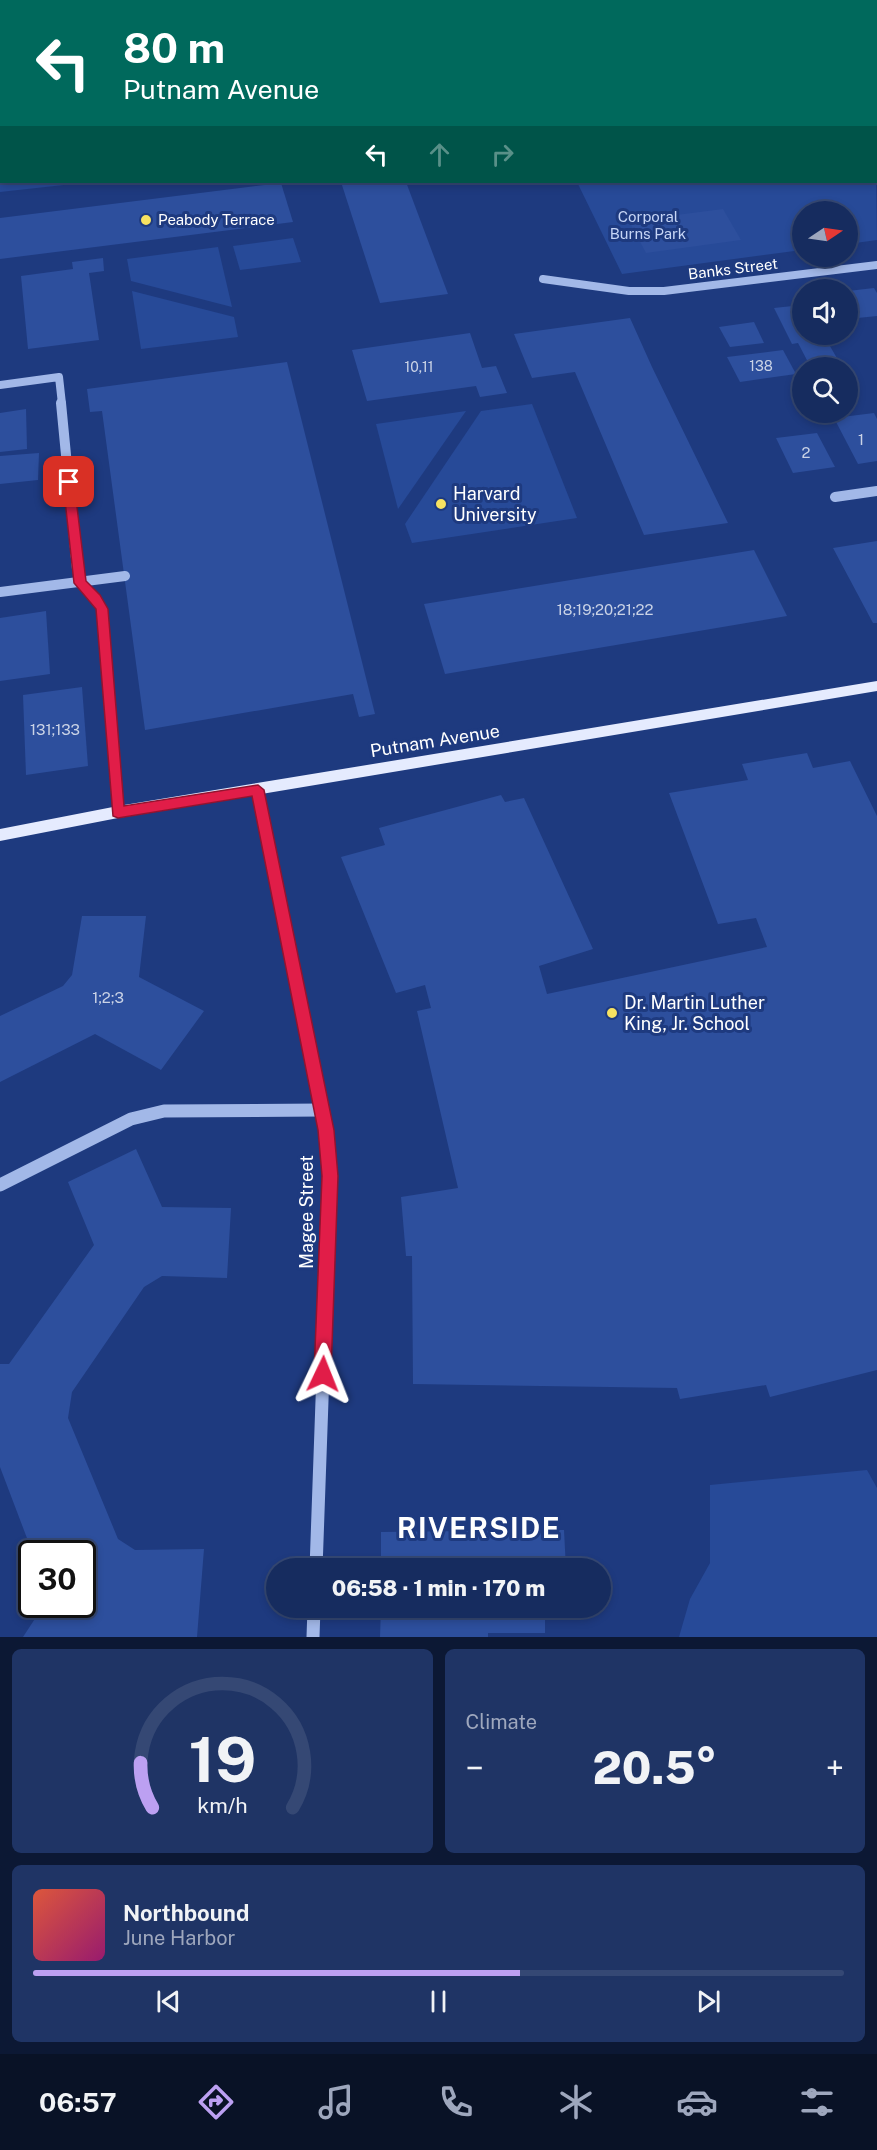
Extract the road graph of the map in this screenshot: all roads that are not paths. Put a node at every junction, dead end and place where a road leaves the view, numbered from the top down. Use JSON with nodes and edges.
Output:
{"nodes":[{"id":1,"x":877,"y":264,"type":"edge"},
{"id":2,"x":543,"y":279,"type":"dead end"},
{"id":3,"x":0,"y":385,"type":"edge"},
{"id":4,"x":877,"y":490,"type":"edge"},
{"id":5,"x":835,"y":497,"type":"dead end"},
{"id":6,"x":125,"y":576,"type":"dead end"},
{"id":7,"x":80,"y":583,"type":"junction"},
{"id":8,"x":0,"y":592,"type":"edge"},
{"id":9,"x":877,"y":686,"type":"edge"},
{"id":10,"x":258,"y":790,"type":"junction"},
{"id":11,"x":118,"y":813,"type":"junction"},
{"id":12,"x":0,"y":835,"type":"edge"},
{"id":13,"x":322,"y":1110,"type":"junction"},
{"id":14,"x":0,"y":1185,"type":"edge"},
{"id":15,"x":316,"y":1558,"type":"edge"},
{"id":16,"x":314,"y":1618,"type":"edge"},
{"id":17,"x":313,"y":1637,"type":"edge"}],
"edges":[{"from":1,"to":2,"type":"street","name":"Banks Street"},
{"from":3,"to":7,"type":"street"},
{"from":4,"to":5,"type":"street"},
{"from":6,"to":7,"type":"street"},
{"from":7,"to":8,"type":"street"},
{"from":7,"to":11,"type":"street"},
{"from":9,"to":10,"type":"main road","name":"Putnam Avenue"},
{"from":10,"to":11,"type":"main road","name":"Putnam Avenue"},
{"from":10,"to":13,"type":"street","name":"Magee Street"},
{"from":11,"to":12,"type":"main road","name":"Putnam Avenue"},
{"from":13,"to":14,"type":"street"},
{"from":13,"to":15,"type":"street","name":"Magee Street"},
{"from":16,"to":17,"type":"street"}]}
